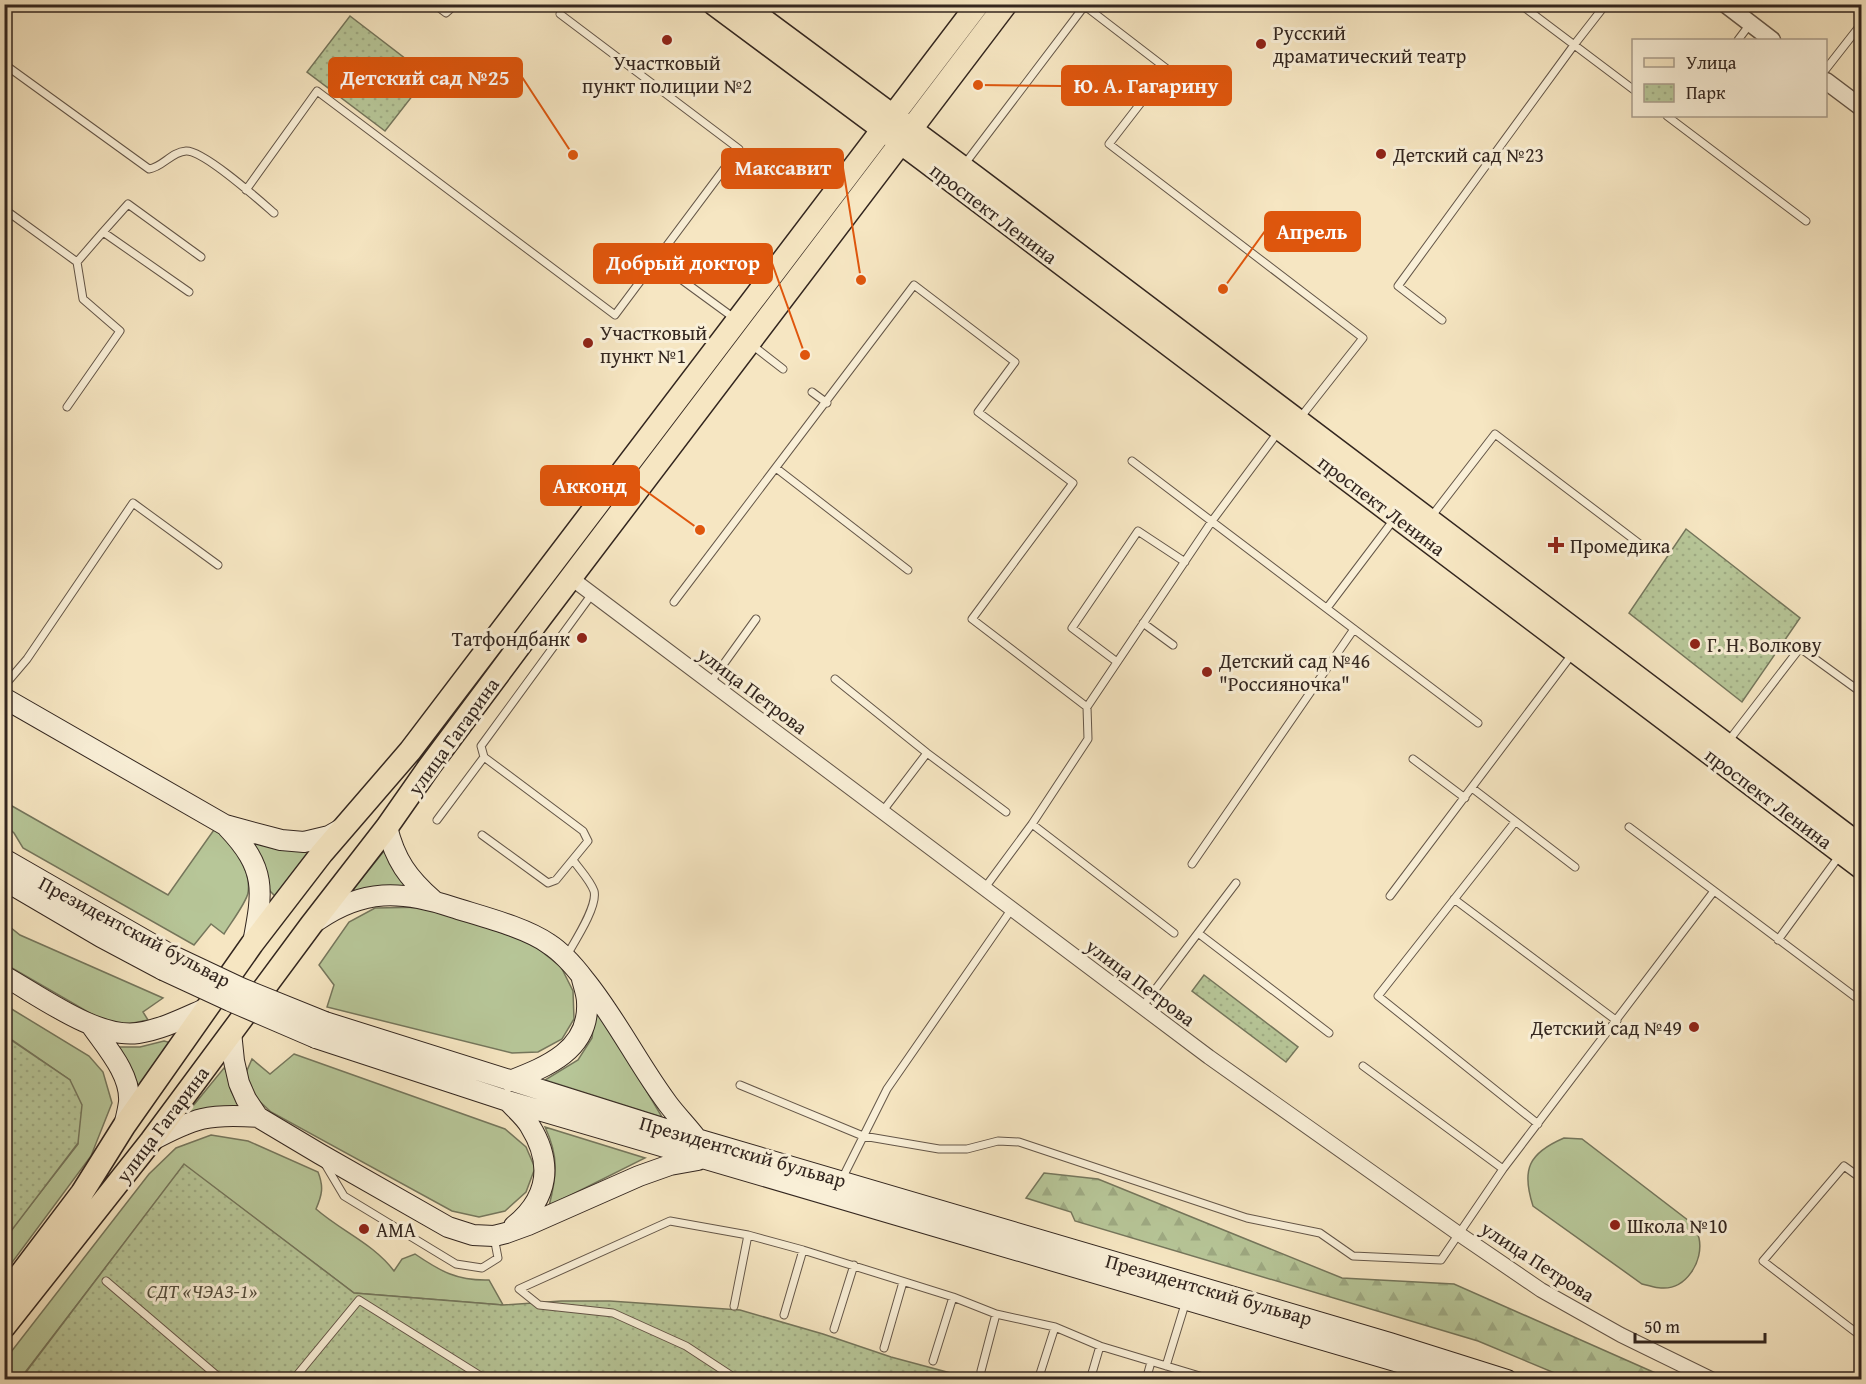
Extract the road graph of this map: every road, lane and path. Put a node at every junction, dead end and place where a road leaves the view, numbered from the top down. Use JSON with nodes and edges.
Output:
{"nodes":[{"id":1,"x":434,"y":4,"type":"edge"},
{"id":2,"x":456,"y":4,"type":"edge"},
{"id":3,"x":714,"y":4,"type":"edge"},
{"id":4,"x":742,"y":4,"type":"edge"},
{"id":5,"x":978,"y":4,"type":"edge"},
{"id":6,"x":1006,"y":4,"type":"edge"},
{"id":7,"x":1520,"y":4,"type":"edge"},
{"id":8,"x":1606,"y":4,"type":"edge"},
{"id":9,"x":1725,"y":4,"type":"edge"},
{"id":10,"x":1086,"y":5,"type":"edge"},
{"id":11,"x":560,"y":14,"type":"dead end"},
{"id":12,"x":1862,"y":23,"type":"edge"},
{"id":13,"x":1750,"y":24,"type":"junction"},
{"id":14,"x":1739,"y":39,"type":"edge"},
{"id":15,"x":1771,"y":39,"type":"edge"},
{"id":16,"x":1574,"y":45,"type":"junction"},
{"id":17,"x":4,"y":64,"type":"edge"},
{"id":18,"x":1827,"y":68,"type":"edge"},
{"id":19,"x":1827,"y":82,"type":"edge"},
{"id":20,"x":1632,"y":88,"type":"edge"},
{"id":21,"x":1862,"y":108,"type":"edge"},
{"id":22,"x":1668,"y":117,"type":"edge"},
{"id":23,"x":1680,"y":117,"type":"edge"},
{"id":24,"x":1676,"y":122,"type":"junction"},
{"id":25,"x":888,"y":123,"type":"junction"},
{"id":26,"x":907,"y":137,"type":"junction"},
{"id":27,"x":962,"y":167,"type":"junction"},
{"id":28,"x":246,"y":190,"type":"junction"},
{"id":29,"x":4,"y":209,"type":"edge"},
{"id":30,"x":274,"y":213,"type":"dead end"},
{"id":31,"x":1806,"y":221,"type":"dead end"},
{"id":32,"x":104,"y":232,"type":"junction"},
{"id":33,"x":201,"y":257,"type":"dead end"},
{"id":34,"x":656,"y":261,"type":"junction"},
{"id":35,"x":76,"y":262,"type":"junction"},
{"id":36,"x":189,"y":292,"type":"dead end"},
{"id":37,"x":1442,"y":320,"type":"dead end"},
{"id":38,"x":738,"y":321,"type":"junction"},
{"id":39,"x":749,"y":343,"type":"junction"},
{"id":40,"x":783,"y":369,"type":"dead end"},
{"id":41,"x":812,"y":392,"type":"dead end"},
{"id":42,"x":827,"y":403,"type":"junction"},
{"id":43,"x":67,"y":407,"type":"dead end"},
{"id":44,"x":1289,"y":425,"type":"junction"},
{"id":45,"x":1132,"y":461,"type":"dead end"},
{"id":46,"x":776,"y":468,"type":"junction"},
{"id":47,"x":1396,"y":516,"type":"junction"},
{"id":48,"x":1429,"y":519,"type":"junction"},
{"id":49,"x":1212,"y":521,"type":"junction"},
{"id":50,"x":1649,"y":551,"type":"dead end"},
{"id":51,"x":1185,"y":561,"type":"junction"},
{"id":52,"x":218,"y":565,"type":"dead end"},
{"id":53,"x":908,"y":570,"type":"dead end"},
{"id":54,"x":562,"y":571,"type":"junction"},
{"id":55,"x":592,"y":593,"type":"junction"},
{"id":56,"x":674,"y":602,"type":"dead end"},
{"id":57,"x":1327,"y":608,"type":"junction"},
{"id":58,"x":756,"y":619,"type":"dead end"},
{"id":59,"x":1143,"y":623,"type":"junction"},
{"id":60,"x":1354,"y":629,"type":"junction"},
{"id":61,"x":1173,"y":645,"type":"dead end"},
{"id":62,"x":1575,"y":651,"type":"junction"},
{"id":63,"x":1117,"y":662,"type":"junction"},
{"id":64,"x":836,"y":679,"type":"dead end"},
{"id":65,"x":710,"y":682,"type":"junction"},
{"id":66,"x":4,"y":686,"type":"edge"},
{"id":67,"x":1862,"y":693,"type":"edge"},
{"id":68,"x":4,"y":698,"type":"edge"},
{"id":69,"x":1087,"y":707,"type":"junction"},
{"id":70,"x":1478,"y":723,"type":"dead end"},
{"id":71,"x":1726,"y":744,"type":"junction"},
{"id":72,"x":927,"y":753,"type":"junction"},
{"id":73,"x":484,"y":757,"type":"junction"},
{"id":74,"x":1413,"y":759,"type":"dead end"},
{"id":75,"x":1472,"y":788,"type":"junction"},
{"id":76,"x":1465,"y":798,"type":"junction"},
{"id":77,"x":882,"y":812,"type":"junction"},
{"id":78,"x":1006,"y":812,"type":"dead end"},
{"id":79,"x":436,"y":820,"type":"dead end"},
{"id":80,"x":1515,"y":822,"type":"junction"},
{"id":81,"x":1032,"y":824,"type":"junction"},
{"id":82,"x":225,"y":825,"type":"junction"},
{"id":83,"x":1629,"y":826,"type":"dead end"},
{"id":84,"x":344,"y":828,"type":"junction"},
{"id":85,"x":387,"y":828,"type":"junction"},
{"id":86,"x":482,"y":835,"type":"dead end"},
{"id":87,"x":1852,"y":850,"type":"edge"},
{"id":88,"x":4,"y":859,"type":"edge"},
{"id":89,"x":573,"y":860,"type":"junction"},
{"id":90,"x":1192,"y":864,"type":"dead end"},
{"id":91,"x":1575,"y":867,"type":"dead end"},
{"id":92,"x":1862,"y":868,"type":"edge"},
{"id":93,"x":4,"y":880,"type":"edge"},
{"id":94,"x":1236,"y":883,"type":"dead end"},
{"id":95,"x":984,"y":890,"type":"junction"},
{"id":96,"x":1714,"y":891,"type":"junction"},
{"id":97,"x":1390,"y":896,"type":"dead end"},
{"id":98,"x":1454,"y":899,"type":"junction"},
{"id":99,"x":433,"y":900,"type":"junction"},
{"id":100,"x":1011,"y":910,"type":"junction"},
{"id":101,"x":311,"y":926,"type":"junction"},
{"id":102,"x":1174,"y":933,"type":"dead end"},
{"id":103,"x":1198,"y":933,"type":"junction"},
{"id":104,"x":1778,"y":940,"type":"junction"},
{"id":105,"x":252,"y":944,"type":"junction"},
{"id":106,"x":566,"y":957,"type":"junction"},
{"id":107,"x":167,"y":962,"type":"junction"},
{"id":108,"x":4,"y":976,"type":"edge"},
{"id":109,"x":582,"y":976,"type":"junction"},
{"id":110,"x":1862,"y":1002,"type":"edge"},
{"id":111,"x":1142,"y":1007,"type":"junction"},
{"id":112,"x":207,"y":1008,"type":"junction"},
{"id":113,"x":1617,"y":1021,"type":"junction"},
{"id":114,"x":91,"y":1025,"type":"junction"},
{"id":115,"x":231,"y":1032,"type":"junction"},
{"id":116,"x":1329,"y":1033,"type":"dead end"},
{"id":117,"x":1363,"y":1066,"type":"dead end"},
{"id":118,"x":740,"y":1086,"type":"dead end"},
{"id":119,"x":509,"y":1091,"type":"junction"},
{"id":120,"x":258,"y":1117,"type":"junction"},
{"id":121,"x":1538,"y":1124,"type":"junction"},
{"id":122,"x":124,"y":1126,"type":"junction"},
{"id":123,"x":863,"y":1136,"type":"junction"},
{"id":124,"x":697,"y":1138,"type":"junction"},
{"id":125,"x":151,"y":1141,"type":"junction"},
{"id":126,"x":320,"y":1154,"type":"junction"},
{"id":127,"x":704,"y":1159,"type":"junction"},
{"id":128,"x":1503,"y":1169,"type":"junction"},
{"id":129,"x":1862,"y":1179,"type":"edge"},
{"id":130,"x":842,"y":1180,"type":"junction"},
{"id":131,"x":500,"y":1234,"type":"junction"},
{"id":132,"x":1459,"y":1234,"type":"junction"},
{"id":133,"x":748,"y":1235,"type":"junction"},
{"id":134,"x":803,"y":1250,"type":"junction"},
{"id":135,"x":854,"y":1265,"type":"junction"},
{"id":136,"x":106,"y":1281,"type":"dead end"},
{"id":137,"x":903,"y":1282,"type":"junction"},
{"id":138,"x":4,"y":1296,"type":"edge"},
{"id":139,"x":953,"y":1298,"type":"junction"},
{"id":140,"x":1187,"y":1299,"type":"junction"},
{"id":141,"x":734,"y":1306,"type":"dead end"},
{"id":142,"x":784,"y":1314,"type":"dead end"},
{"id":143,"x":996,"y":1314,"type":"junction"},
{"id":144,"x":4,"y":1327,"type":"edge"},
{"id":145,"x":1054,"y":1327,"type":"junction"},
{"id":146,"x":834,"y":1329,"type":"dead end"},
{"id":147,"x":1862,"y":1337,"type":"edge"},
{"id":148,"x":1100,"y":1346,"type":"junction"},
{"id":149,"x":884,"y":1348,"type":"dead end"},
{"id":150,"x":933,"y":1362,"type":"dead end"},
{"id":151,"x":1151,"y":1362,"type":"junction"},
{"id":152,"x":1166,"y":1366,"type":"junction"},
{"id":153,"x":981,"y":1371,"type":"dead end"},
{"id":154,"x":1203,"y":1379,"type":"edge"},
{"id":155,"x":222,"y":1380,"type":"edge"},
{"id":156,"x":293,"y":1380,"type":"edge"},
{"id":157,"x":488,"y":1380,"type":"edge"},
{"id":158,"x":738,"y":1380,"type":"edge"},
{"id":159,"x":1038,"y":1380,"type":"edge"},
{"id":160,"x":1090,"y":1380,"type":"edge"},
{"id":161,"x":1146,"y":1380,"type":"edge"},
{"id":162,"x":1213,"y":1380,"type":"edge"},
{"id":163,"x":1460,"y":1380,"type":"edge"},
{"id":164,"x":1507,"y":1380,"type":"edge"},
{"id":165,"x":1713,"y":1380,"type":"edge"}],
"edges":[{"from":1,"to":2,"type":"lane"},
{"from":3,"to":25,"type":"main road"},
{"from":4,"to":25,"type":"main road"},
{"from":5,"to":25,"type":"main road","name":"улица Гагарина"},
{"from":6,"to":26,"type":"main road","name":"улица Гагарина"},
{"from":7,"to":16,"type":"lane"},
{"from":8,"to":16,"type":"lane"},
{"from":9,"to":13,"type":"street"},
{"from":10,"to":27,"type":"lane"},
{"from":10,"to":44,"type":"lane"},
{"from":11,"to":34,"type":"lane"},
{"from":12,"to":18,"type":"lane"},
{"from":13,"to":14,"type":"lane"},
{"from":13,"to":15,"type":"street"},
{"from":16,"to":20,"type":"lane"},
{"from":16,"to":37,"type":"lane"},
{"from":17,"to":28,"type":"lane"},
{"from":19,"to":21,"type":"street"},
{"from":22,"to":24,"type":"lane"},
{"from":23,"to":24,"type":"lane"},
{"from":24,"to":31,"type":"lane"},
{"from":25,"to":26,"type":"main road"},
{"from":25,"to":38,"type":"main road","name":"улица Гагарина"},
{"from":26,"to":27,"type":"main road","name":"проспект Ленина"},
{"from":26,"to":39,"type":"main road","name":"улица Гагарина"},
{"from":26,"to":44,"type":"main road","name":"проспект Ленина"},
{"from":27,"to":44,"type":"main road","name":"проспект Ленина"},
{"from":28,"to":30,"type":"lane"},
{"from":28,"to":34,"type":"lane"},
{"from":29,"to":35,"type":"lane"},
{"from":32,"to":33,"type":"lane"},
{"from":32,"to":35,"type":"lane"},
{"from":32,"to":36,"type":"lane"},
{"from":34,"to":38,"type":"lane"},
{"from":35,"to":43,"type":"lane"},
{"from":38,"to":54,"type":"main road","name":"улица Гагарина"},
{"from":39,"to":40,"type":"lane"},
{"from":39,"to":54,"type":"main road","name":"улица Гагарина"},
{"from":41,"to":42,"type":"lane"},
{"from":42,"to":46,"type":"lane"},
{"from":42,"to":69,"type":"lane"},
{"from":44,"to":47,"type":"main road","name":"проспект Ленина"},
{"from":44,"to":48,"type":"main road","name":"проспект Ленина"},
{"from":44,"to":49,"type":"lane"},
{"from":45,"to":49,"type":"lane"},
{"from":46,"to":53,"type":"lane"},
{"from":46,"to":56,"type":"lane"},
{"from":47,"to":57,"type":"lane"},
{"from":47,"to":62,"type":"main road","name":"проспект Ленина"},
{"from":48,"to":50,"type":"lane"},
{"from":48,"to":71,"type":"main road","name":"проспект Ленина"},
{"from":49,"to":51,"type":"lane"},
{"from":49,"to":57,"type":"lane"},
{"from":51,"to":59,"type":"lane"},
{"from":51,"to":63,"type":"lane"},
{"from":52,"to":66,"type":"lane"},
{"from":54,"to":55,"type":"street","name":"улица Петрова"},
{"from":54,"to":84,"type":"main road","name":"улица Гагарина"},
{"from":54,"to":85,"type":"main road","name":"улица Гагарина"},
{"from":55,"to":65,"type":"street","name":"улица Петрова"},
{"from":55,"to":73,"type":"lane"},
{"from":57,"to":60,"type":"lane"},
{"from":58,"to":65,"type":"lane"},
{"from":59,"to":61,"type":"lane"},
{"from":59,"to":63,"type":"lane"},
{"from":60,"to":70,"type":"lane"},
{"from":60,"to":90,"type":"lane"},
{"from":62,"to":75,"type":"lane"},
{"from":62,"to":87,"type":"main road","name":"проспект Ленина"},
{"from":63,"to":69,"type":"lane"},
{"from":64,"to":72,"type":"lane"},
{"from":65,"to":77,"type":"street","name":"улица Петрова"},
{"from":67,"to":71,"type":"lane"},
{"from":68,"to":82,"type":"main road"},
{"from":69,"to":81,"type":"lane"},
{"from":71,"to":87,"type":"main road","name":"проспект Ленина"},
{"from":72,"to":77,"type":"lane"},
{"from":72,"to":78,"type":"lane"},
{"from":73,"to":79,"type":"lane"},
{"from":73,"to":89,"type":"lane"},
{"from":74,"to":76,"type":"lane"},
{"from":75,"to":76,"type":"lane"},
{"from":75,"to":80,"type":"lane"},
{"from":76,"to":97,"type":"lane"},
{"from":77,"to":95,"type":"street","name":"улица Петрова"},
{"from":80,"to":91,"type":"lane"},
{"from":80,"to":98,"type":"lane"},
{"from":81,"to":95,"type":"lane"},
{"from":81,"to":102,"type":"lane"},
{"from":82,"to":84,"type":"main road"},
{"from":82,"to":105,"type":"main road"},
{"from":83,"to":96,"type":"lane"},
{"from":84,"to":105,"type":"main road","name":"улица Гагарина"},
{"from":85,"to":99,"type":"main road"},
{"from":85,"to":101,"type":"main road","name":"улица Гагарина"},
{"from":86,"to":89,"type":"lane"},
{"from":87,"to":92,"type":"main road","name":"проспект Ленина"},
{"from":87,"to":104,"type":"lane"},
{"from":88,"to":107,"type":"main road","name":"Президентский бульвар"},
{"from":89,"to":106,"type":"lane"},
{"from":93,"to":107,"type":"main road","name":"Президентский бульвар"},
{"from":94,"to":103,"type":"lane"},
{"from":95,"to":100,"type":"street","name":"улица Петрова"},
{"from":96,"to":104,"type":"lane"},
{"from":96,"to":113,"type":"lane"},
{"from":98,"to":113,"type":"lane"},
{"from":98,"to":121,"type":"lane"},
{"from":99,"to":101,"type":"main road"},
{"from":99,"to":106,"type":"main road"},
{"from":100,"to":111,"type":"street","name":"улица Петрова"},
{"from":100,"to":123,"type":"lane"},
{"from":101,"to":115,"type":"main road","name":"улица Гагарина"},
{"from":103,"to":111,"type":"lane"},
{"from":103,"to":116,"type":"lane"},
{"from":104,"to":110,"type":"lane"},
{"from":105,"to":112,"type":"main road","name":"улица Гагарина"},
{"from":106,"to":109,"type":"main road"},
{"from":107,"to":119,"type":"main road","name":"Президентский бульвар","bridge":true},
{"from":108,"to":114,"type":"main road"},
{"from":109,"to":119,"type":"main road"},
{"from":109,"to":124,"type":"main road"},
{"from":111,"to":132,"type":"street","name":"улица Петрова"},
{"from":112,"to":114,"type":"main road"},
{"from":112,"to":122,"type":"main road","name":"улица Гагарина"},
{"from":113,"to":121,"type":"lane"},
{"from":114,"to":122,"type":"main road"},
{"from":115,"to":120,"type":"main road"},
{"from":115,"to":125,"type":"main road","name":"улица Гагарина"},
{"from":117,"to":128,"type":"lane"},
{"from":118,"to":123,"type":"lane"},
{"from":119,"to":124,"type":"main road","name":"Президентский бульвар"},
{"from":119,"to":127,"type":"main road","name":"Президентский бульвар"},
{"from":119,"to":131,"type":"main road"},
{"from":120,"to":125,"type":"main road"},
{"from":120,"to":126,"type":"main road"},
{"from":121,"to":128,"type":"lane"},
{"from":122,"to":138,"type":"main road","name":"улица Гагарина"},
{"from":123,"to":130,"type":"lane"},
{"from":123,"to":132,"type":"lane"},
{"from":124,"to":130,"type":"main road","name":"Президентский бульвар"},
{"from":125,"to":144,"type":"main road","name":"улица Гагарина"},
{"from":126,"to":131,"type":"main road"},
{"from":126,"to":131,"type":"lane"},
{"from":127,"to":131,"type":"main road"},
{"from":127,"to":140,"type":"main road","name":"Президентский бульвар"},
{"from":128,"to":132,"type":"lane"},
{"from":129,"to":147,"type":"lane"},
{"from":130,"to":164,"type":"main road","name":"Президентский бульвар"},
{"from":132,"to":165,"type":"street","name":"улица Петрова"},
{"from":133,"to":134,"type":"lane"},
{"from":133,"to":141,"type":"lane"},
{"from":133,"to":158,"type":"lane"},
{"from":134,"to":135,"type":"lane"},
{"from":134,"to":142,"type":"lane"},
{"from":135,"to":137,"type":"lane"},
{"from":135,"to":146,"type":"lane"},
{"from":136,"to":155,"type":"lane"},
{"from":137,"to":139,"type":"lane"},
{"from":137,"to":149,"type":"lane"},
{"from":139,"to":143,"type":"lane"},
{"from":139,"to":150,"type":"lane"},
{"from":140,"to":152,"type":"lane"},
{"from":140,"to":163,"type":"main road","name":"Президентский бульвар"},
{"from":143,"to":145,"type":"lane"},
{"from":143,"to":153,"type":"lane"},
{"from":145,"to":148,"type":"lane"},
{"from":145,"to":159,"type":"lane"},
{"from":148,"to":151,"type":"lane"},
{"from":148,"to":160,"type":"lane"},
{"from":151,"to":152,"type":"lane"},
{"from":151,"to":161,"type":"lane"},
{"from":152,"to":154,"type":"lane"},
{"from":154,"to":162,"type":"lane"},
{"from":156,"to":157,"type":"lane"}]}
